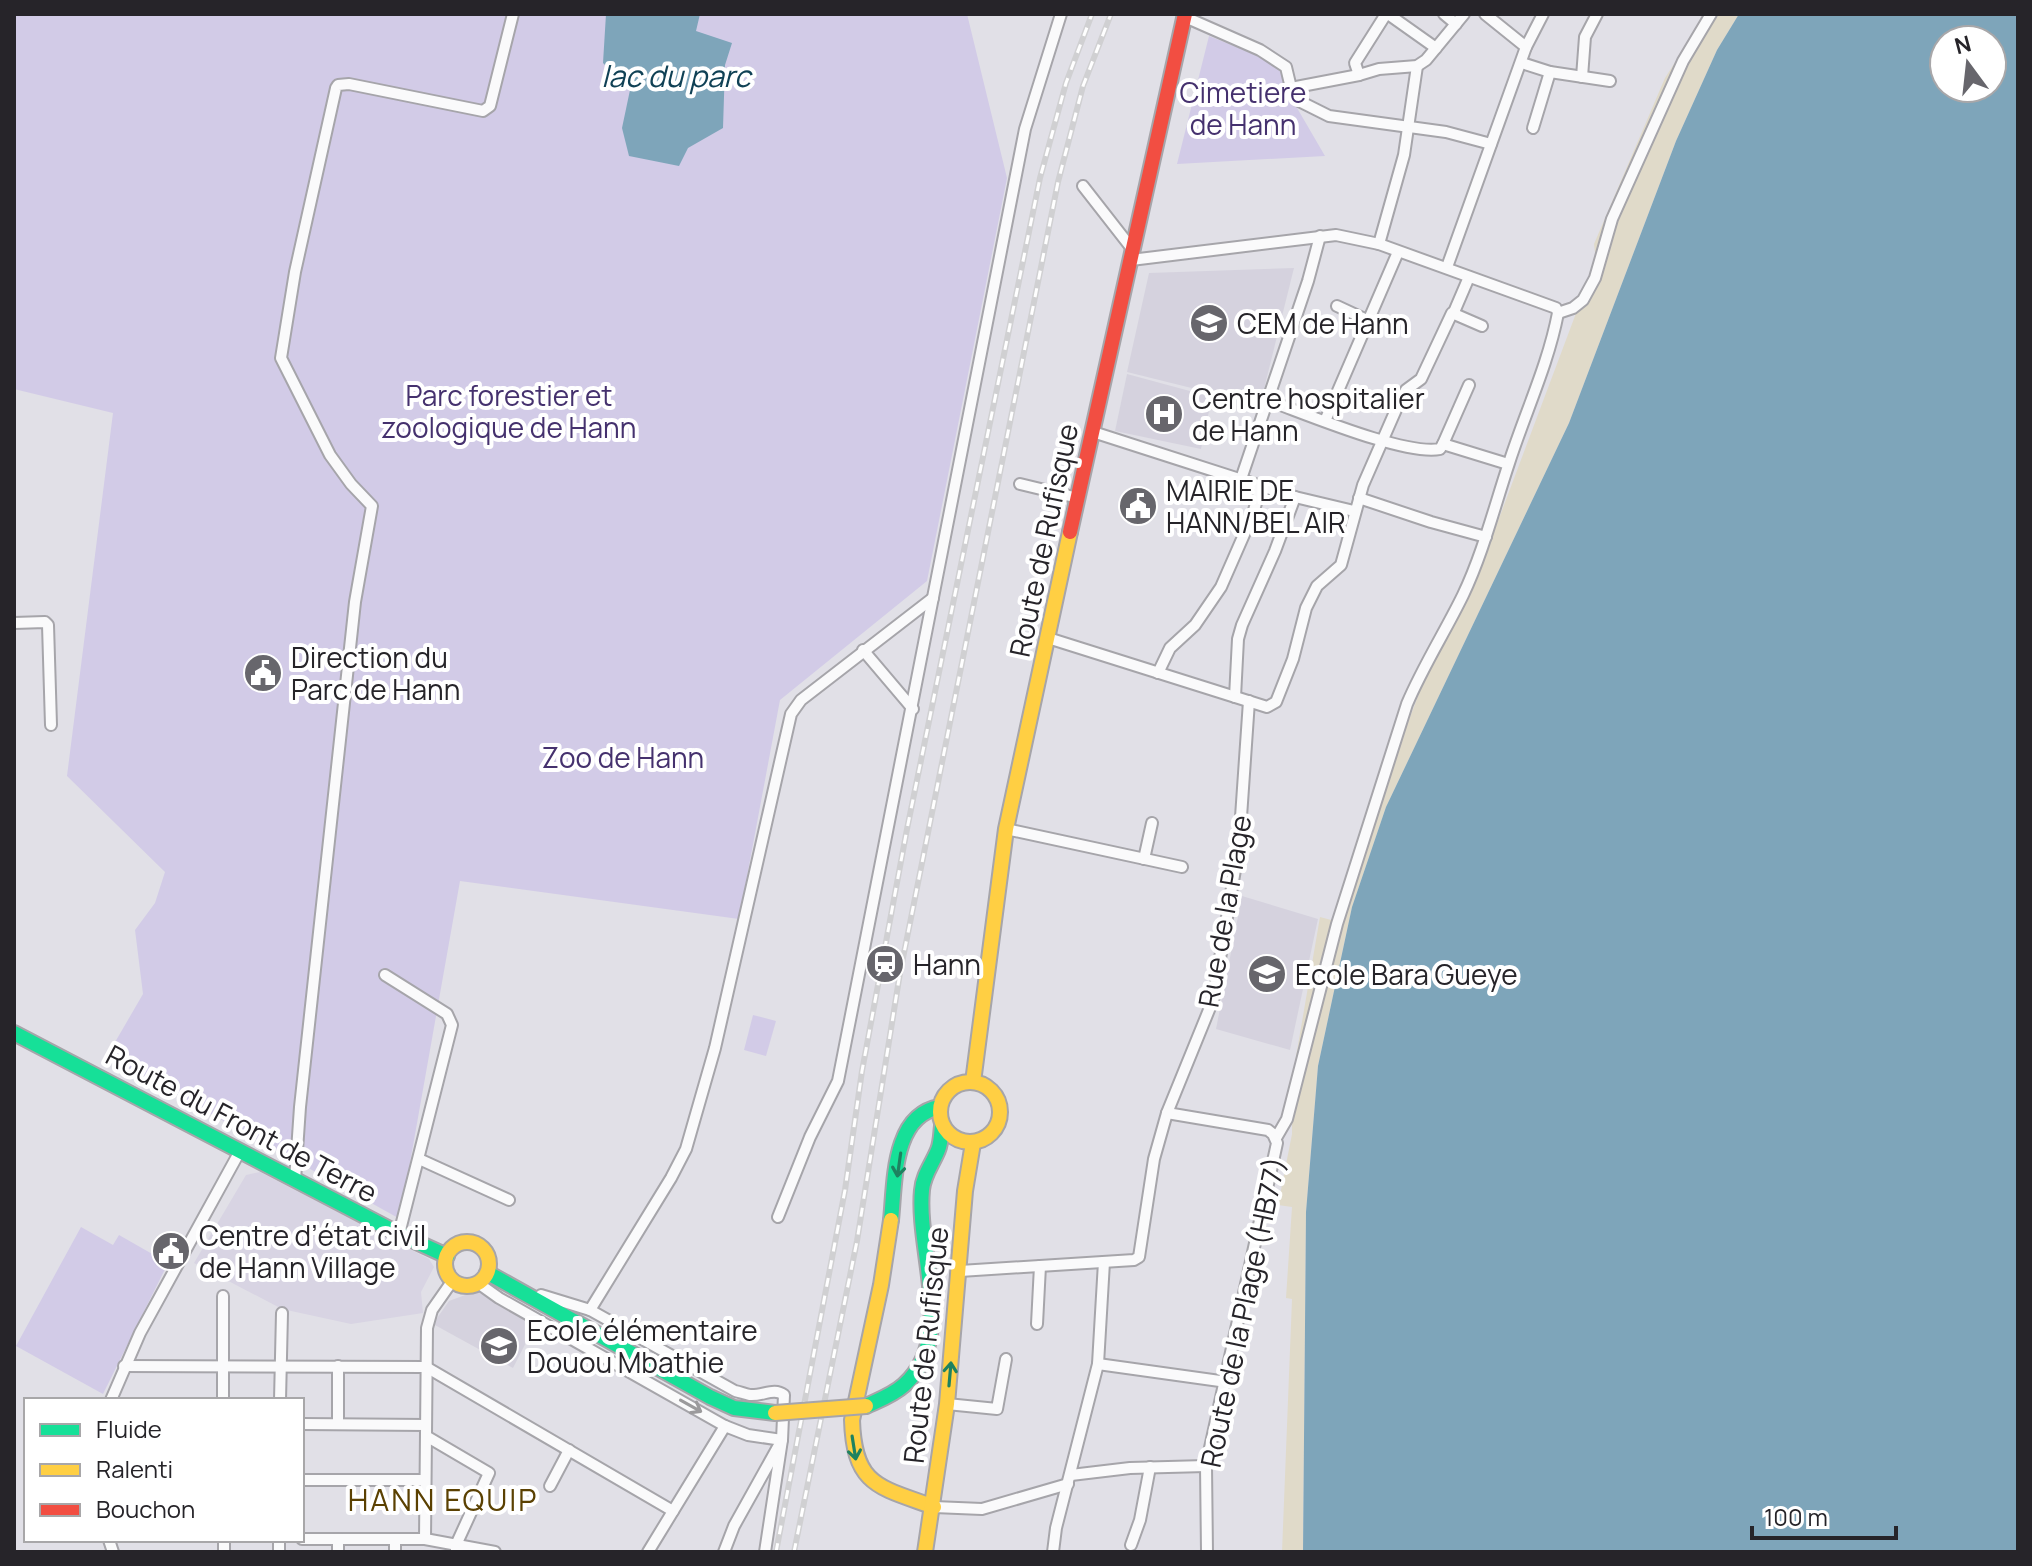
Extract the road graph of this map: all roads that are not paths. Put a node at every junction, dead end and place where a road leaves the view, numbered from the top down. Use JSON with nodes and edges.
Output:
{"nodes":[{"id":1,"x":513,"y":14,"type":"edge"},
{"id":2,"x":1061,"y":14,"type":"edge"},
{"id":3,"x":1387,"y":14,"type":"edge"},
{"id":4,"x":1444,"y":14,"type":"edge"},
{"id":5,"x":1464,"y":14,"type":"edge"},
{"id":6,"x":1485,"y":14,"type":"edge"},
{"id":7,"x":1597,"y":14,"type":"edge"},
{"id":8,"x":1711,"y":14,"type":"edge"},
{"id":9,"x":1185,"y":15,"type":"edge"},
{"id":10,"x":1541,"y":15,"type":"edge"},
{"id":11,"x":1456,"y":24,"type":"junction"},
{"id":12,"x":1526,"y":47,"type":"junction"},
{"id":13,"x":1436,"y":48,"type":"junction"},
{"id":14,"x":1522,"y":63,"type":"junction"},
{"id":15,"x":1417,"y":66,"type":"junction"},
{"id":16,"x":1550,"y":72,"type":"junction"},
{"id":17,"x":1359,"y":75,"type":"junction"},
{"id":18,"x":1582,"y":77,"type":"junction"},
{"id":19,"x":1610,"y":81,"type":"dead end"},
{"id":20,"x":1291,"y":88,"type":"junction"},
{"id":21,"x":1409,"y":127,"type":"junction"},
{"id":22,"x":1533,"y":128,"type":"dead end"},
{"id":23,"x":1491,"y":144,"type":"junction"},
{"id":24,"x":1083,"y":186,"type":"dead end"},
{"id":25,"x":1320,"y":236,"type":"junction"},
{"id":26,"x":1379,"y":244,"type":"junction"},
{"id":27,"x":1398,"y":252,"type":"junction"},
{"id":28,"x":1132,"y":255,"type":"junction"},
{"id":29,"x":1447,"y":267,"type":"junction"},
{"id":30,"x":1469,"y":277,"type":"junction"},
{"id":31,"x":1337,"y":306,"type":"dead end"},
{"id":32,"x":1454,"y":312,"type":"junction"},
{"id":33,"x":1558,"y":313,"type":"junction"},
{"id":34,"x":1367,"y":320,"type":"junction"},
{"id":35,"x":1482,"y":326,"type":"dead end"},
{"id":36,"x":1469,"y":385,"type":"dead end"},
{"id":37,"x":1267,"y":400,"type":"junction"},
{"id":38,"x":1325,"y":421,"type":"junction"},
{"id":39,"x":1093,"y":432,"type":"junction"},
{"id":40,"x":1384,"y":441,"type":"junction"},
{"id":41,"x":1443,"y":444,"type":"junction"},
{"id":42,"x":1508,"y":464,"type":"junction"},
{"id":43,"x":1241,"y":479,"type":"junction"},
{"id":44,"x":1020,"y":484,"type":"dead end"},
{"id":45,"x":1261,"y":485,"type":"junction"},
{"id":46,"x":1295,"y":497,"type":"junction"},
{"id":47,"x":1078,"y":498,"type":"junction"},
{"id":48,"x":1359,"y":498,"type":"junction"},
{"id":49,"x":1354,"y":511,"type":"junction"},
{"id":50,"x":1486,"y":537,"type":"junction"},
{"id":51,"x":933,"y":598,"type":"junction"},
{"id":52,"x":14,"y":623,"type":"edge"},
{"id":53,"x":1048,"y":638,"type":"junction"},
{"id":54,"x":863,"y":650,"type":"junction"},
{"id":55,"x":1158,"y":673,"type":"junction"},
{"id":56,"x":1235,"y":697,"type":"junction"},
{"id":57,"x":1249,"y":701,"type":"junction"},
{"id":58,"x":913,"y":709,"type":"junction"},
{"id":59,"x":51,"y":725,"type":"dead end"},
{"id":60,"x":1152,"y":823,"type":"dead end"},
{"id":61,"x":1006,"y":829,"type":"junction"},
{"id":62,"x":1144,"y":859,"type":"junction"},
{"id":63,"x":1182,"y":867,"type":"dead end"},
{"id":64,"x":385,"y":975,"type":"dead end"},
{"id":65,"x":14,"y":1033,"type":"edge"},
{"id":66,"x":973,"y":1082,"type":"junction"},
{"id":67,"x":940,"y":1107,"type":"junction"},
{"id":68,"x":1167,"y":1113,"type":"junction"},
{"id":69,"x":942,"y":1126,"type":"junction"},
{"id":70,"x":1276,"y":1138,"type":"junction"},
{"id":71,"x":966,"y":1141,"type":"junction"},
{"id":72,"x":939,"y":1149,"type":"junction"},
{"id":73,"x":240,"y":1151,"type":"junction"},
{"id":74,"x":419,"y":1159,"type":"junction"},
{"id":75,"x":295,"y":1180,"type":"junction"},
{"id":76,"x":509,"y":1200,"type":"dead end"},
{"id":77,"x":778,"y":1217,"type":"dead end"},
{"id":78,"x":399,"y":1234,"type":"junction"},
{"id":79,"x":447,"y":1256,"type":"junction"},
{"id":80,"x":1104,"y":1262,"type":"junction"},
{"id":81,"x":1040,"y":1266,"type":"junction"},
{"id":82,"x":960,"y":1271,"type":"junction"},
{"id":83,"x":483,"y":1278,"type":"junction"},
{"id":84,"x":453,"y":1280,"type":"junction"},
{"id":85,"x":504,"y":1292,"type":"junction"},
{"id":86,"x":223,"y":1296,"type":"dead end"},
{"id":87,"x":536,"y":1301,"type":"junction"},
{"id":88,"x":590,"y":1310,"type":"junction"},
{"id":89,"x":282,"y":1313,"type":"dead end"},
{"id":90,"x":1037,"y":1324,"type":"dead end"},
{"id":91,"x":1006,"y":1359,"type":"dead end"},
{"id":92,"x":1098,"y":1364,"type":"junction"},
{"id":93,"x":124,"y":1366,"type":"junction"},
{"id":94,"x":223,"y":1366,"type":"junction"},
{"id":95,"x":281,"y":1366,"type":"junction"},
{"id":96,"x":338,"y":1366,"type":"junction"},
{"id":97,"x":426,"y":1367,"type":"junction"},
{"id":98,"x":1227,"y":1382,"type":"junction"},
{"id":99,"x":112,"y":1398,"type":"edge"},
{"id":100,"x":223,"y":1398,"type":"edge"},
{"id":101,"x":280,"y":1398,"type":"edge"},
{"id":102,"x":947,"y":1404,"type":"junction"},
{"id":103,"x":304,"y":1424,"type":"edge"},
{"id":104,"x":338,"y":1424,"type":"junction"},
{"id":105,"x":725,"y":1426,"type":"junction"},
{"id":106,"x":426,"y":1430,"type":"junction"},
{"id":107,"x":782,"y":1440,"type":"junction"},
{"id":108,"x":569,"y":1450,"type":"junction"},
{"id":109,"x":1206,"y":1466,"type":"junction"},
{"id":110,"x":1150,"y":1467,"type":"junction"},
{"id":111,"x":304,"y":1480,"type":"edge"},
{"id":112,"x":425,"y":1480,"type":"junction"},
{"id":113,"x":1069,"y":1480,"type":"junction"},
{"id":114,"x":550,"y":1486,"type":"dead end"},
{"id":115,"x":934,"y":1507,"type":"junction"},
{"id":116,"x":673,"y":1511,"type":"junction"},
{"id":117,"x":304,"y":1539,"type":"edge"},
{"id":118,"x":338,"y":1539,"type":"junction"},
{"id":119,"x":395,"y":1539,"type":"junction"},
{"id":120,"x":425,"y":1539,"type":"junction"},
{"id":121,"x":1131,"y":1545,"type":"dead end"},
{"id":122,"x":456,"y":1548,"type":"edge"},
{"id":123,"x":338,"y":1552,"type":"edge"},
{"id":124,"x":395,"y":1552,"type":"edge"},
{"id":125,"x":495,"y":1552,"type":"edge"},
{"id":126,"x":648,"y":1552,"type":"edge"},
{"id":127,"x":724,"y":1552,"type":"edge"},
{"id":128,"x":765,"y":1552,"type":"edge"},
{"id":129,"x":925,"y":1552,"type":"edge"},
{"id":130,"x":1053,"y":1552,"type":"edge"},
{"id":131,"x":1207,"y":1552,"type":"edge"}],
"edges":[{"from":1,"to":75,"type":"street"},
{"from":2,"to":51,"type":"street"},
{"from":3,"to":13,"type":"street"},
{"from":3,"to":17,"type":"street"},
{"from":4,"to":11,"type":"street"},
{"from":5,"to":11,"type":"street"},
{"from":6,"to":12,"type":"street"},
{"from":7,"to":18,"type":"street"},
{"from":8,"to":33,"type":"street"},
{"from":9,"to":20,"type":"street"},
{"from":9,"to":28,"type":"main road","name":"Route de Rufisque"},
{"from":10,"to":12,"type":"street"},
{"from":11,"to":13,"type":"street"},
{"from":12,"to":14,"type":"street"},
{"from":13,"to":15,"type":"street"},
{"from":14,"to":16,"type":"street"},
{"from":14,"to":23,"type":"street"},
{"from":15,"to":17,"type":"street"},
{"from":15,"to":21,"type":"street"},
{"from":16,"to":18,"type":"street"},
{"from":16,"to":22,"type":"street"},
{"from":17,"to":20,"type":"street"},
{"from":18,"to":19,"type":"street"},
{"from":20,"to":21,"type":"street"},
{"from":21,"to":23,"type":"street"},
{"from":21,"to":26,"type":"street"},
{"from":23,"to":29,"type":"street"},
{"from":24,"to":28,"type":"street"},
{"from":25,"to":26,"type":"street"},
{"from":25,"to":28,"type":"street"},
{"from":25,"to":37,"type":"street"},
{"from":26,"to":27,"type":"street"},
{"from":27,"to":29,"type":"street"},
{"from":27,"to":34,"type":"street"},
{"from":28,"to":39,"type":"main road","name":"Route de Rufisque"},
{"from":29,"to":30,"type":"street"},
{"from":30,"to":32,"type":"street"},
{"from":30,"to":33,"type":"street"},
{"from":31,"to":34,"type":"street"},
{"from":32,"to":35,"type":"street"},
{"from":32,"to":40,"type":"street"},
{"from":33,"to":42,"type":"street"},
{"from":34,"to":38,"type":"street"},
{"from":36,"to":41,"type":"street"},
{"from":37,"to":38,"type":"street"},
{"from":37,"to":43,"type":"street"},
{"from":38,"to":40,"type":"street"},
{"from":39,"to":43,"type":"street"},
{"from":39,"to":47,"type":"main road","name":"Route de Rufisque"},
{"from":40,"to":41,"type":"street"},
{"from":40,"to":48,"type":"street"},
{"from":41,"to":42,"type":"street"},
{"from":42,"to":50,"type":"street"},
{"from":43,"to":45,"type":"street"},
{"from":44,"to":47,"type":"street"},
{"from":45,"to":46,"type":"street"},
{"from":45,"to":55,"type":"street"},
{"from":46,"to":49,"type":"street"},
{"from":46,"to":56,"type":"street"},
{"from":47,"to":53,"type":"main road","name":"Route de Rufisque"},
{"from":48,"to":49,"type":"street"},
{"from":48,"to":50,"type":"street"},
{"from":49,"to":57,"type":"street"},
{"from":50,"to":70,"type":"street"},
{"from":51,"to":54,"type":"street"},
{"from":51,"to":58,"type":"street"},
{"from":52,"to":59,"type":"street"},
{"from":53,"to":55,"type":"street"},
{"from":53,"to":61,"type":"main road","name":"Route de Rufisque"},
{"from":54,"to":58,"type":"street"},
{"from":54,"to":88,"type":"street"},
{"from":55,"to":56,"type":"street"},
{"from":56,"to":57,"type":"street"},
{"from":57,"to":68,"type":"street","name":"Rue de la Plage"},
{"from":58,"to":77,"type":"street"},
{"from":60,"to":62,"type":"street"},
{"from":61,"to":62,"type":"street"},
{"from":61,"to":66,"type":"main road","name":"Route de Rufisque"},
{"from":62,"to":63,"type":"street"},
{"from":64,"to":74,"type":"street"},
{"from":65,"to":73,"type":"main road","name":"Route du Front de Terre"},
{"from":66,"to":67,"type":"main road"},
{"from":66,"to":71,"type":"main road"},
{"from":67,"to":69,"type":"main road"},
{"from":67,"to":115,"type":"main road","one_way":true},
{"from":68,"to":70,"type":"street","name":"Route de la Plage (HB77)"},
{"from":68,"to":80,"type":"street","name":"Rue de la Plage"},
{"from":69,"to":71,"type":"main road"},
{"from":69,"to":72,"type":"main road"},
{"from":70,"to":98,"type":"street","name":"Route de la Plage (HB77)"},
{"from":71,"to":72,"type":"main road"},
{"from":71,"to":82,"type":"main road","name":"Route de Rufisque"},
{"from":72,"to":87,"type":"main road","bridge":true},
{"from":73,"to":75,"type":"main road","name":"Route du Front de Terre"},
{"from":73,"to":93,"type":"street"},
{"from":74,"to":76,"type":"street"},
{"from":74,"to":78,"type":"street"},
{"from":75,"to":78,"type":"main road","name":"Route du Front de Terre"},
{"from":78,"to":79,"type":"main road","name":"Route du Front de Terre"},
{"from":79,"to":83,"type":"main road"},
{"from":79,"to":84,"type":"main road"},
{"from":80,"to":81,"type":"street"},
{"from":80,"to":92,"type":"street"},
{"from":81,"to":82,"type":"street"},
{"from":81,"to":90,"type":"street"},
{"from":102,"to":82,"type":"main road","name":"Route de Rufisque","one_way":true},
{"from":83,"to":84,"type":"main road"},
{"from":83,"to":85,"type":"main road"},
{"from":84,"to":97,"type":"street"},
{"from":85,"to":87,"type":"main road"},
{"from":85,"to":105,"type":"street","one_way":true},
{"from":86,"to":94,"type":"street"},
{"from":87,"to":88,"type":"street"},
{"from":88,"to":107,"type":"street"},
{"from":89,"to":95,"type":"street"},
{"from":91,"to":102,"type":"street"},
{"from":92,"to":98,"type":"street"},
{"from":92,"to":113,"type":"street"},
{"from":93,"to":94,"type":"street"},
{"from":93,"to":99,"type":"street"},
{"from":94,"to":95,"type":"street"},
{"from":94,"to":100,"type":"street"},
{"from":95,"to":96,"type":"street"},
{"from":95,"to":101,"type":"street"},
{"from":96,"to":97,"type":"street"},
{"from":96,"to":104,"type":"street"},
{"from":97,"to":106,"type":"street"},
{"from":97,"to":108,"type":"street"},
{"from":98,"to":109,"type":"street","name":"Route de la Plage (HB77)"},
{"from":102,"to":115,"type":"main road","name":"Route de Rufisque"},
{"from":103,"to":104,"type":"street"},
{"from":104,"to":106,"type":"street"},
{"from":105,"to":107,"type":"street"},
{"from":105,"to":116,"type":"street"},
{"from":106,"to":112,"type":"street"},
{"from":106,"to":122,"type":"street"},
{"from":107,"to":127,"type":"street"},
{"from":107,"to":128,"type":"street"},
{"from":108,"to":114,"type":"street"},
{"from":108,"to":116,"type":"street"},
{"from":109,"to":110,"type":"street"},
{"from":109,"to":131,"type":"street","name":"Route de la Plage (HB77)"},
{"from":110,"to":113,"type":"street"},
{"from":110,"to":121,"type":"street"},
{"from":111,"to":112,"type":"street"},
{"from":112,"to":120,"type":"street"},
{"from":113,"to":115,"type":"street"},
{"from":113,"to":130,"type":"street"},
{"from":115,"to":129,"type":"main road","name":"Route de Rufisque"},
{"from":116,"to":126,"type":"street"},
{"from":117,"to":118,"type":"street"},
{"from":118,"to":119,"type":"street"},
{"from":118,"to":123,"type":"street"},
{"from":119,"to":120,"type":"street"},
{"from":119,"to":124,"type":"street"},
{"from":120,"to":122,"type":"street"},
{"from":122,"to":125,"type":"street"}]}
